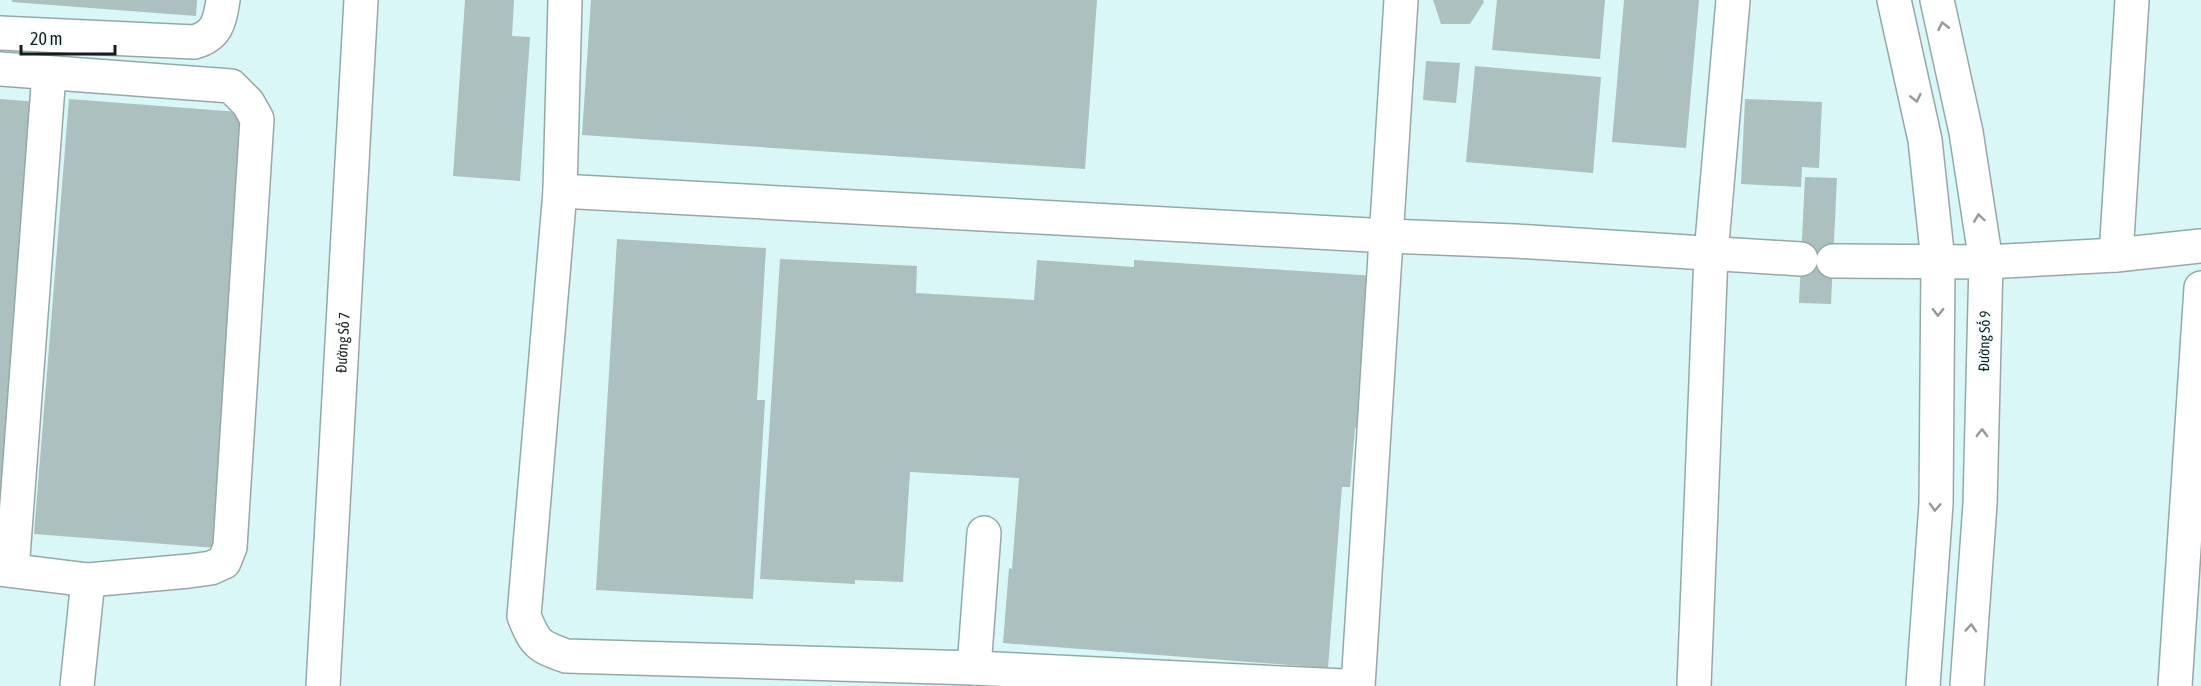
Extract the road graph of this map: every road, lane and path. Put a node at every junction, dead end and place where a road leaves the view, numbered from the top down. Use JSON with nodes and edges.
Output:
{"nodes":[{"id":1,"x":223,"y":0,"type":"edge"},
{"id":2,"x":361,"y":0,"type":"edge"},
{"id":3,"x":566,"y":0,"type":"edge"},
{"id":4,"x":1401,"y":0,"type":"edge"},
{"id":5,"x":1733,"y":0,"type":"edge"},
{"id":6,"x":1894,"y":0,"type":"edge"},
{"id":7,"x":1937,"y":0,"type":"edge"},
{"id":8,"x":2132,"y":0,"type":"edge"},
{"id":9,"x":0,"y":33,"type":"edge"},
{"id":10,"x":0,"y":69,"type":"edge"},
{"id":11,"x":50,"y":73,"type":"junction"},
{"id":12,"x":560,"y":191,"type":"junction"},
{"id":13,"x":1388,"y":236,"type":"junction"},
{"id":14,"x":2201,"y":246,"type":"edge"},
{"id":15,"x":1711,"y":254,"type":"junction"},
{"id":16,"x":2116,"y":255,"type":"junction"},
{"id":17,"x":1801,"y":259,"type":"dead end"},
{"id":18,"x":1833,"y":261,"type":"dead end"},
{"id":19,"x":1938,"y":261,"type":"junction"},
{"id":20,"x":1986,"y":262,"type":"junction"},
{"id":21,"x":2201,"y":288,"type":"edge"},
{"id":22,"x":984,"y":533,"type":"dead end"},
{"id":23,"x":6,"y":570,"type":"edge"},
{"id":24,"x":88,"y":580,"type":"junction"},
{"id":25,"x":974,"y":668,"type":"junction"},
{"id":26,"x":77,"y":686,"type":"edge"},
{"id":27,"x":323,"y":686,"type":"edge"},
{"id":28,"x":1344,"y":686,"type":"edge"},
{"id":29,"x":1358,"y":686,"type":"edge"},
{"id":30,"x":1694,"y":686,"type":"edge"},
{"id":31,"x":1923,"y":686,"type":"edge"},
{"id":32,"x":1967,"y":686,"type":"edge"},
{"id":33,"x":2175,"y":686,"type":"edge"}],
"edges":[{"from":1,"to":9,"type":"street"},
{"from":2,"to":27,"type":"street","name":"Đường Số 7"},
{"from":3,"to":12,"type":"street"},
{"from":4,"to":13,"type":"street"},
{"from":5,"to":15,"type":"street"},
{"from":6,"to":19,"type":"street","one_way":true},
{"from":20,"to":7,"type":"street","name":"Đường Số 9","one_way":true},
{"from":8,"to":16,"type":"street"},
{"from":10,"to":11,"type":"street"},
{"from":11,"to":23,"type":"street"},
{"from":11,"to":24,"type":"street"},
{"from":12,"to":13,"type":"street"},
{"from":12,"to":25,"type":"street"},
{"from":13,"to":15,"type":"street"},
{"from":13,"to":29,"type":"street"},
{"from":14,"to":16,"type":"street"},
{"from":15,"to":17,"type":"street"},
{"from":15,"to":30,"type":"street"},
{"from":16,"to":20,"type":"street"},
{"from":18,"to":19,"type":"street"},
{"from":19,"to":20,"type":"street"},
{"from":19,"to":31,"type":"street","one_way":true},
{"from":32,"to":20,"type":"street","name":"Đường Số 9","one_way":true},
{"from":21,"to":33,"type":"street"},
{"from":22,"to":25,"type":"street"},
{"from":23,"to":24,"type":"street"},
{"from":24,"to":26,"type":"street"},
{"from":25,"to":28,"type":"street"}]}
